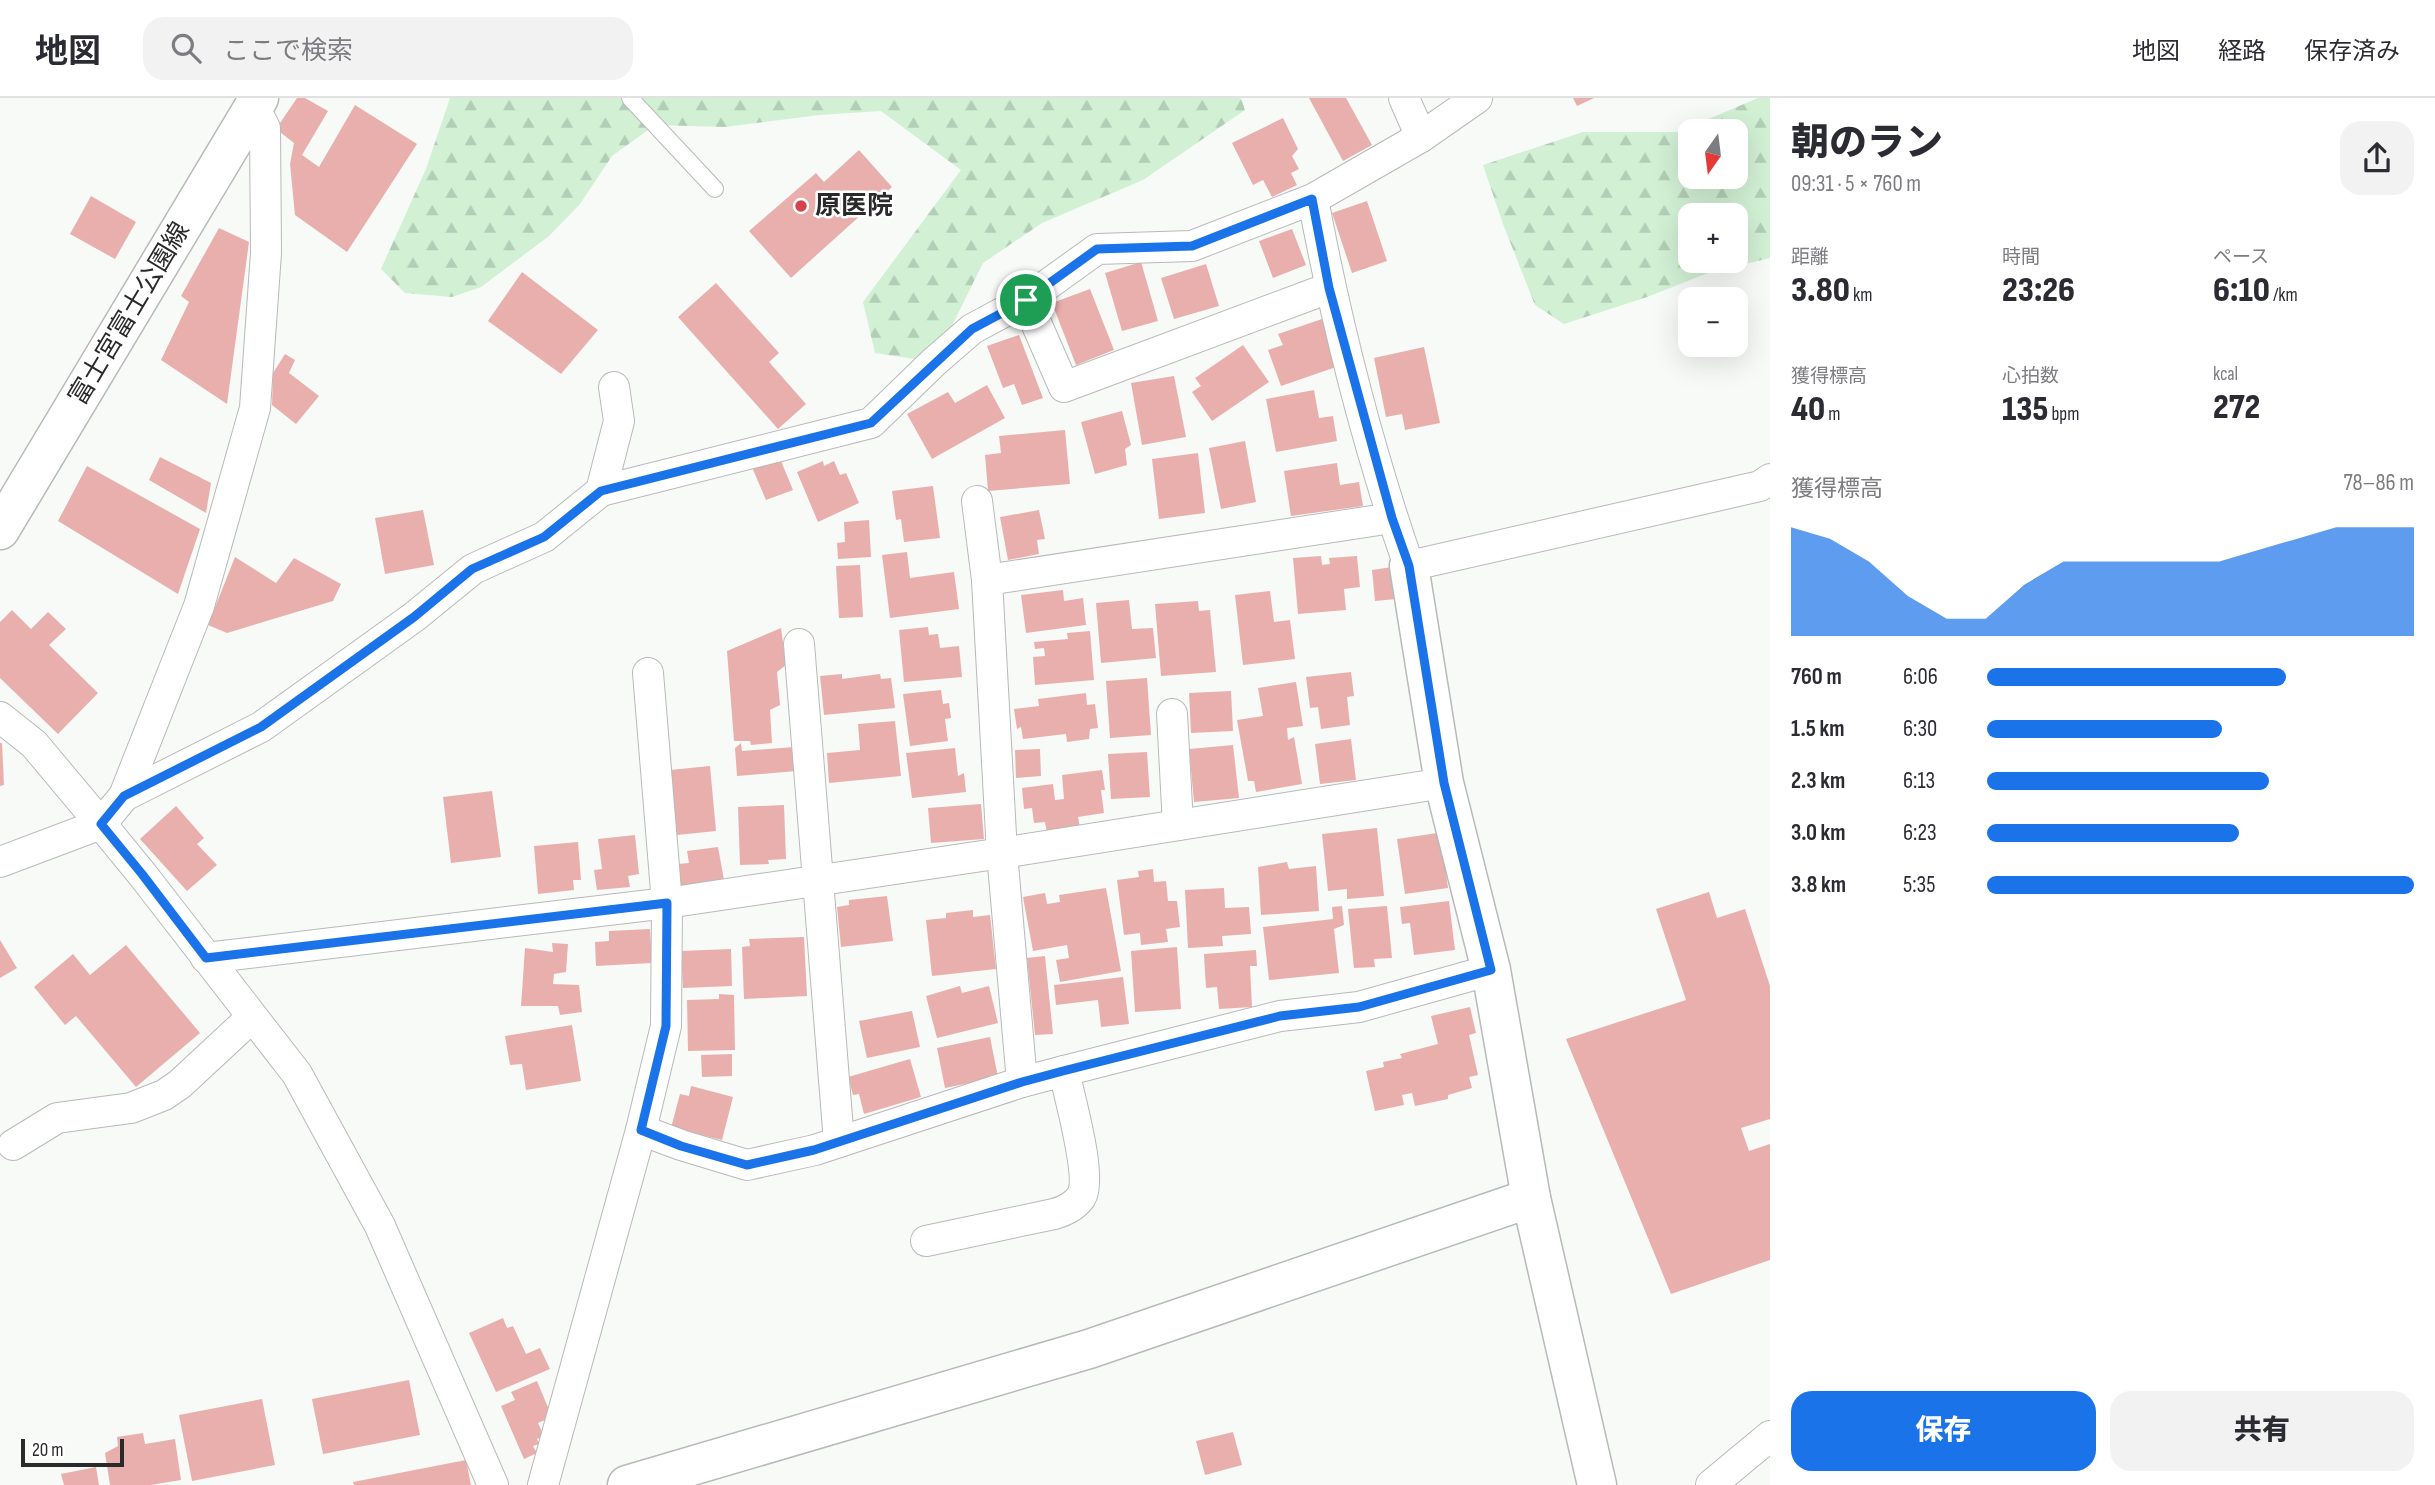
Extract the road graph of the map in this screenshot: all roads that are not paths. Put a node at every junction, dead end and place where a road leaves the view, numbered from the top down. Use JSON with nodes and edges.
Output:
{"nodes":[{"id":1,"x":630,"y":98,"type":"edge"},
{"id":2,"x":1404,"y":98,"type":"edge"},
{"id":3,"x":1477,"y":98,"type":"edge"},
{"id":4,"x":257,"y":103,"type":"edge"},
{"id":5,"x":1421,"y":137,"type":"junction"},
{"id":6,"x":715,"y":189,"type":"dead end"},
{"id":7,"x":1312,"y":199,"type":"junction"},
{"id":8,"x":1329,"y":288,"type":"junction"},
{"id":9,"x":1026,"y":300,"type":"junction"},
{"id":10,"x":614,"y":387,"type":"dead end"},
{"id":11,"x":1770,"y":479,"type":"edge"},
{"id":12,"x":601,"y":491,"type":"junction"},
{"id":13,"x":976,"y":501,"type":"dead end"},
{"id":14,"x":1392,"y":518,"type":"junction"},
{"id":15,"x":0,"y":530,"type":"edge"},
{"id":16,"x":1409,"y":566,"type":"junction"},
{"id":17,"x":987,"y":580,"type":"junction"},
{"id":18,"x":799,"y":644,"type":"dead end"},
{"id":19,"x":648,"y":673,"type":"dead end"},
{"id":20,"x":1172,"y":714,"type":"dead end"},
{"id":21,"x":0,"y":717,"type":"edge"},
{"id":22,"x":1444,"y":783,"type":"junction"},
{"id":23,"x":124,"y":796,"type":"junction"},
{"id":24,"x":101,"y":824,"type":"junction"},
{"id":25,"x":1178,"y":825,"type":"junction"},
{"id":26,"x":1002,"y":853,"type":"junction"},
{"id":27,"x":0,"y":862,"type":"edge"},
{"id":28,"x":819,"y":880,"type":"junction"},
{"id":29,"x":667,"y":903,"type":"junction"},
{"id":30,"x":206,"y":958,"type":"junction"},
{"id":31,"x":1491,"y":970,"type":"junction"},
{"id":32,"x":252,"y":1017,"type":"junction"},
{"id":33,"x":1063,"y":1071,"type":"junction"},
{"id":34,"x":1022,"y":1082,"type":"junction"},
{"id":35,"x":641,"y":1130,"type":"junction"},
{"id":36,"x":839,"y":1142,"type":"junction"},
{"id":37,"x":13,"y":1145,"type":"dead end"},
{"id":38,"x":1531,"y":1198,"type":"junction"},
{"id":39,"x":926,"y":1241,"type":"dead end"},
{"id":40,"x":1770,"y":1436,"type":"edge"},
{"id":41,"x":493,"y":1485,"type":"edge"},
{"id":42,"x":543,"y":1485,"type":"edge"},
{"id":43,"x":627,"y":1485,"type":"edge"},
{"id":44,"x":1597,"y":1485,"type":"edge"},
{"id":45,"x":1711,"y":1485,"type":"edge"}],
"edges":[{"from":1,"to":6,"type":"lane"},
{"from":2,"to":5,"type":"street"},
{"from":3,"to":5,"type":"street"},
{"from":4,"to":15,"type":"street","name":"富士宮富士公園線"},
{"from":4,"to":23,"type":"street"},
{"from":5,"to":7,"type":"street"},
{"from":7,"to":8,"type":"street"},
{"from":7,"to":9,"type":"street"},
{"from":8,"to":9,"type":"street"},
{"from":8,"to":14,"type":"street"},
{"from":9,"to":12,"type":"street"},
{"from":10,"to":12,"type":"street"},
{"from":11,"to":16,"type":"street"},
{"from":12,"to":23,"type":"street"},
{"from":13,"to":17,"type":"street"},
{"from":14,"to":16,"type":"street"},
{"from":14,"to":17,"type":"street"},
{"from":16,"to":22,"type":"street"},
{"from":17,"to":26,"type":"street"},
{"from":18,"to":28,"type":"street"},
{"from":19,"to":29,"type":"street"},
{"from":20,"to":25,"type":"street"},
{"from":21,"to":24,"type":"street"},
{"from":22,"to":25,"type":"street"},
{"from":22,"to":31,"type":"street"},
{"from":23,"to":24,"type":"street"},
{"from":24,"to":27,"type":"street"},
{"from":24,"to":30,"type":"street"},
{"from":25,"to":26,"type":"street"},
{"from":26,"to":28,"type":"street"},
{"from":26,"to":34,"type":"street"},
{"from":28,"to":29,"type":"street"},
{"from":28,"to":36,"type":"street"},
{"from":29,"to":30,"type":"street"},
{"from":29,"to":35,"type":"street"},
{"from":30,"to":32,"type":"street"},
{"from":31,"to":33,"type":"street"},
{"from":31,"to":38,"type":"street"},
{"from":32,"to":37,"type":"street"},
{"from":32,"to":41,"type":"street"},
{"from":33,"to":34,"type":"street"},
{"from":33,"to":39,"type":"street"},
{"from":34,"to":36,"type":"street"},
{"from":35,"to":36,"type":"street"},
{"from":35,"to":42,"type":"street"},
{"from":38,"to":43,"type":"street"},
{"from":38,"to":44,"type":"street"},
{"from":40,"to":45,"type":"street"}]}
